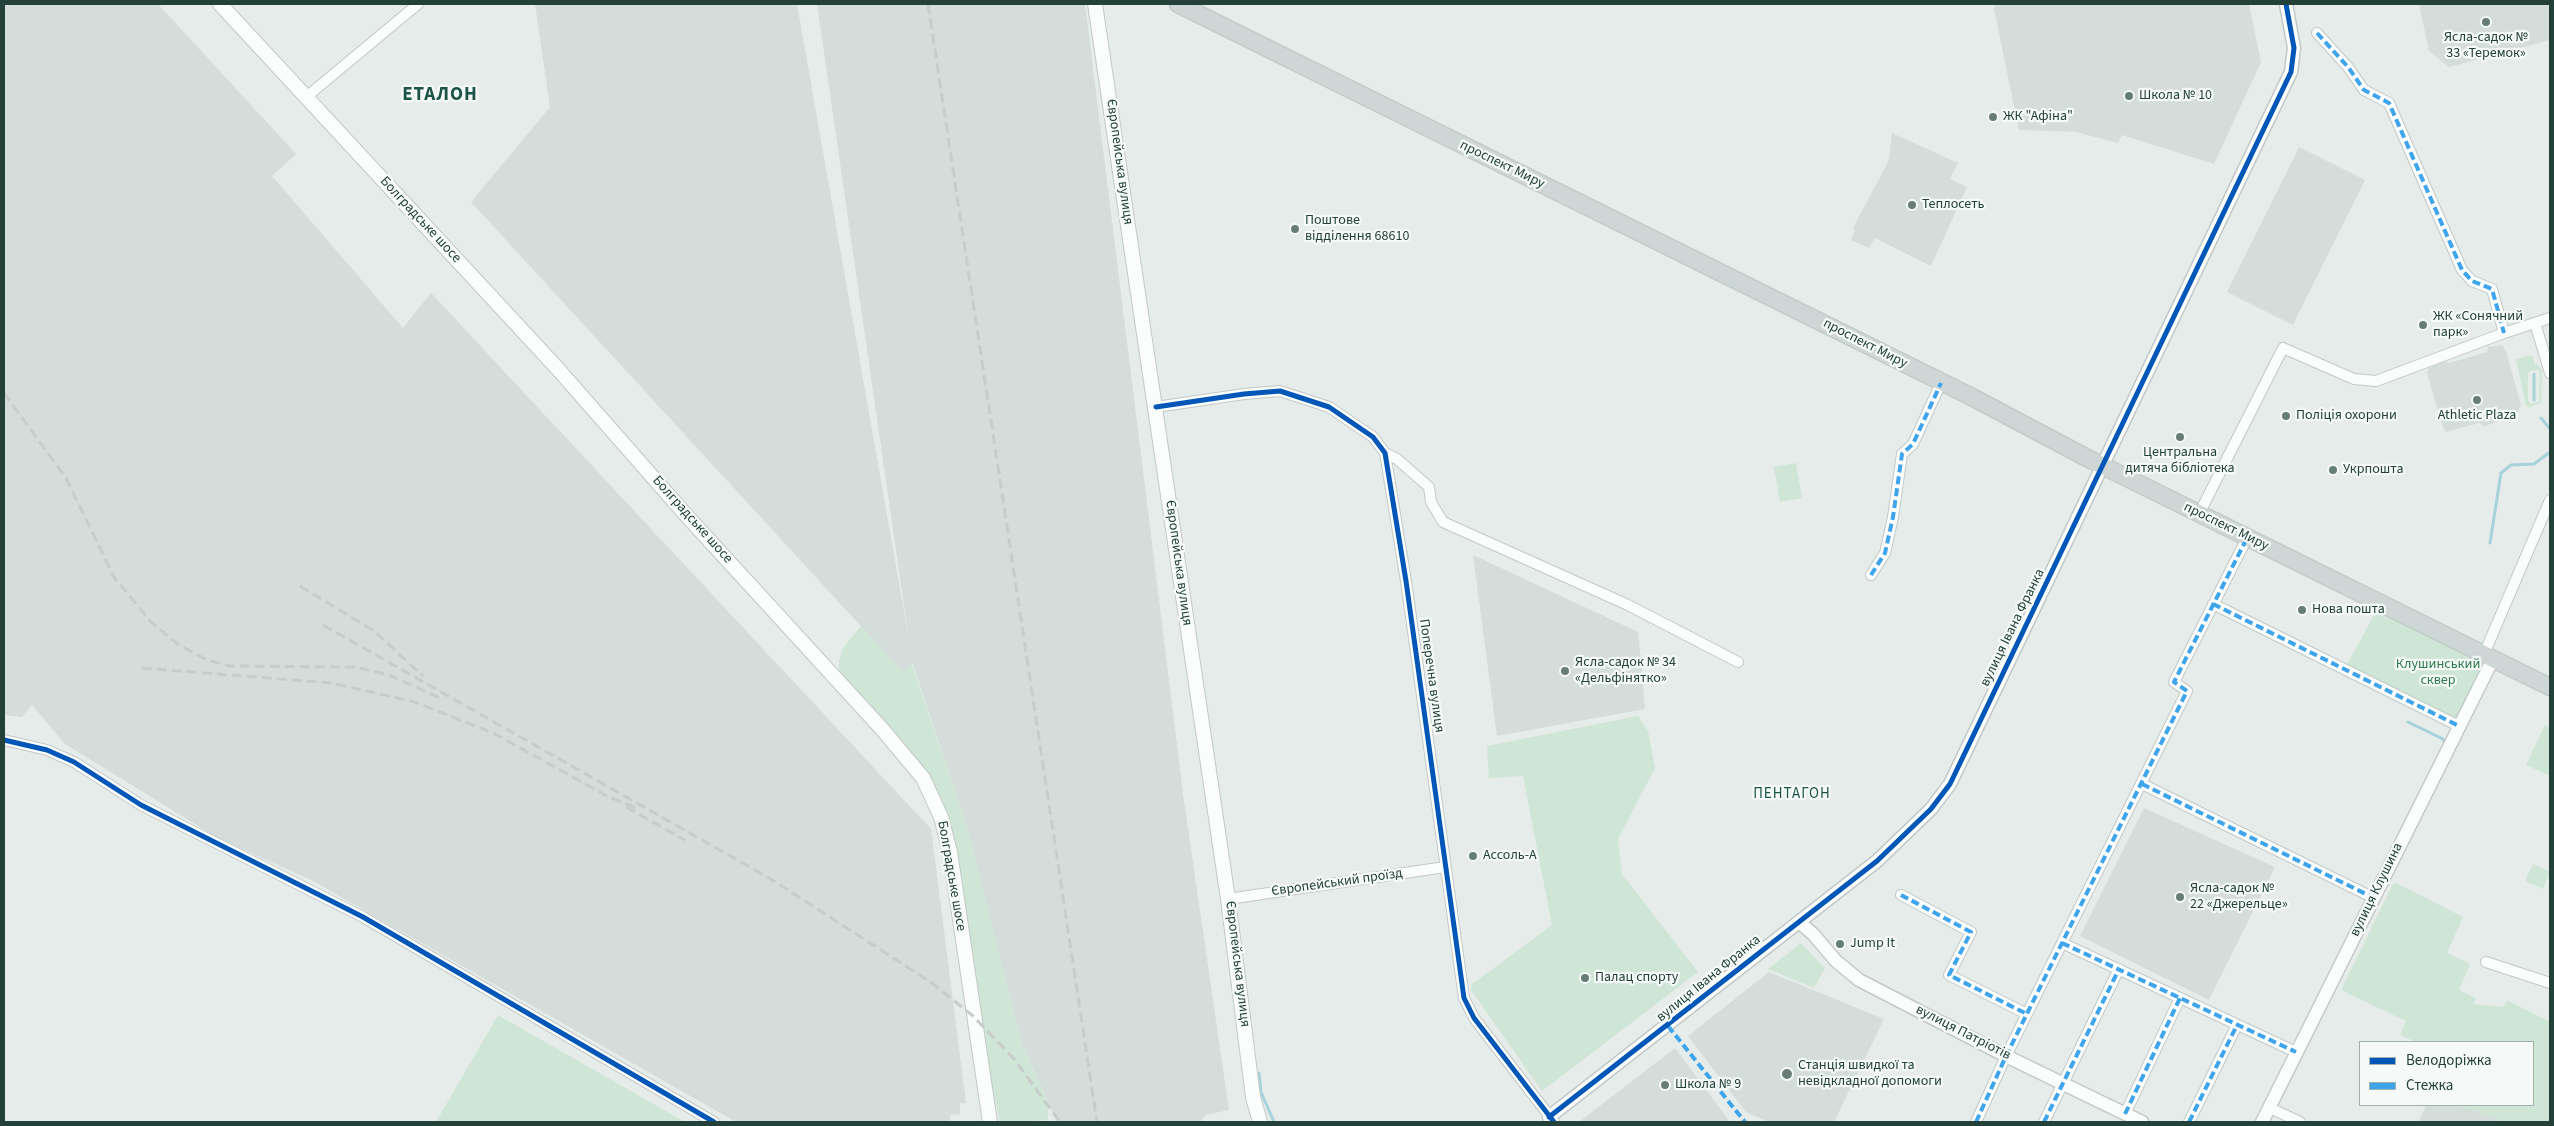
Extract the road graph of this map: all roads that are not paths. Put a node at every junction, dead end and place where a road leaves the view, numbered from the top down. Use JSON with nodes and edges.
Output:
{"nodes":[{"id":1,"x":220,"y":4,"type":"edge"},
{"id":2,"x":418,"y":4,"type":"edge"},
{"id":3,"x":1095,"y":4,"type":"edge"},
{"id":4,"x":1178,"y":4,"type":"edge"},
{"id":5,"x":2286,"y":4,"type":"edge"},
{"id":6,"x":2317,"y":32,"type":"dead end"},
{"id":7,"x":305,"y":98,"type":"junction"},
{"id":8,"x":2550,"y":318,"type":"edge"},
{"id":9,"x":2535,"y":323,"type":"junction"},
{"id":10,"x":2504,"y":333,"type":"junction"},
{"id":11,"x":2550,"y":373,"type":"edge"},
{"id":12,"x":1941,"y":383,"type":"junction"},
{"id":13,"x":1156,"y":407,"type":"junction"},
{"id":14,"x":1385,"y":453,"type":"junction"},
{"id":15,"x":2103,"y":467,"type":"junction"},
{"id":16,"x":2550,"y":500,"type":"edge"},
{"id":17,"x":2199,"y":514,"type":"junction"},
{"id":18,"x":2247,"y":538,"type":"junction"},
{"id":19,"x":1871,"y":575,"type":"dead end"},
{"id":20,"x":2213,"y":604,"type":"junction"},
{"id":21,"x":2488,"y":656,"type":"junction"},
{"id":22,"x":1738,"y":662,"type":"dead end"},
{"id":23,"x":2550,"y":688,"type":"edge"},
{"id":24,"x":2459,"y":726,"type":"junction"},
{"id":25,"x":4,"y":740,"type":"edge"},
{"id":26,"x":2142,"y":784,"type":"junction"},
{"id":27,"x":1445,"y":867,"type":"junction"},
{"id":28,"x":1901,"y":894,"type":"dead end"},
{"id":29,"x":2374,"y":898,"type":"junction"},
{"id":30,"x":1228,"y":899,"type":"junction"},
{"id":31,"x":1799,"y":922,"type":"junction"},
{"id":32,"x":2062,"y":943,"type":"junction"},
{"id":33,"x":2486,"y":962,"type":"dead end"},
{"id":34,"x":2119,"y":969,"type":"junction"},
{"id":35,"x":2550,"y":984,"type":"edge"},
{"id":36,"x":2180,"y":998,"type":"junction"},
{"id":37,"x":2027,"y":1014,"type":"junction"},
{"id":38,"x":2237,"y":1025,"type":"junction"},
{"id":39,"x":2296,"y":1052,"type":"junction"},
{"id":40,"x":2006,"y":1056,"type":"junction"},
{"id":41,"x":2063,"y":1083,"type":"junction"},
{"id":42,"x":2270,"y":1108,"type":"junction"},
{"id":43,"x":2125,"y":1114,"type":"junction"},
{"id":44,"x":1551,"y":1120,"type":"edge"},
{"id":45,"x":714,"y":1122,"type":"edge"},
{"id":46,"x":990,"y":1122,"type":"edge"},
{"id":47,"x":1260,"y":1122,"type":"edge"},
{"id":48,"x":1976,"y":1122,"type":"edge"},
{"id":49,"x":2044,"y":1122,"type":"edge"},
{"id":50,"x":2142,"y":1122,"type":"edge"},
{"id":51,"x":2189,"y":1122,"type":"edge"},
{"id":52,"x":2262,"y":1122,"type":"edge"},
{"id":53,"x":2300,"y":1122,"type":"edge"}],
"edges":[{"from":1,"to":7,"type":"main road","name":"Болградське шосе"},
{"from":2,"to":7,"type":"street"},
{"from":3,"to":13,"type":"main road","name":"Європейська вулиця"},
{"from":4,"to":12,"type":"main road","name":"проспект Миру"},
{"from":5,"to":15,"type":"street","name":"вулиця Івана Франка"},
{"from":6,"to":10,"type":"street"},
{"from":7,"to":46,"type":"main road","name":"Болградське шосе"},
{"from":8,"to":9,"type":"street"},
{"from":9,"to":10,"type":"street"},
{"from":9,"to":11,"type":"street"},
{"from":10,"to":17,"type":"street"},
{"from":12,"to":15,"type":"main road","name":"проспект Миру"},
{"from":12,"to":19,"type":"street"},
{"from":13,"to":14,"type":"street"},
{"from":13,"to":30,"type":"main road","name":"Європейська вулиця"},
{"from":14,"to":22,"type":"street"},
{"from":14,"to":27,"type":"street","name":"Поперечна вулиця"},
{"from":15,"to":17,"type":"main road","name":"проспект Миру"},
{"from":15,"to":31,"type":"street","name":"вулиця Івана Франка"},
{"from":16,"to":21,"type":"street"},
{"from":17,"to":18,"type":"main road","name":"проспект Миру"},
{"from":18,"to":20,"type":"street"},
{"from":18,"to":21,"type":"main road","name":"проспект Миру"},
{"from":20,"to":24,"type":"street"},
{"from":20,"to":26,"type":"street"},
{"from":21,"to":23,"type":"main road","name":"проспект Миру"},
{"from":21,"to":24,"type":"street","name":"вулиця Клушина"},
{"from":24,"to":29,"type":"street","name":"вулиця Клушина"},
{"from":25,"to":45,"type":"street"},
{"from":26,"to":29,"type":"street"},
{"from":26,"to":32,"type":"street"},
{"from":27,"to":30,"type":"street","name":"Європейський проїзд"},
{"from":27,"to":44,"type":"street","name":"Поперечна вулиця"},
{"from":28,"to":37,"type":"street"},
{"from":29,"to":39,"type":"street","name":"вулиця Клушина"},
{"from":30,"to":47,"type":"main road","name":"Європейська вулиця"},
{"from":31,"to":40,"type":"street","name":"вулиця Патріотів"},
{"from":31,"to":44,"type":"street","name":"вулиця Івана Франка"},
{"from":32,"to":34,"type":"street"},
{"from":32,"to":37,"type":"street"},
{"from":33,"to":35,"type":"street"},
{"from":34,"to":36,"type":"street"},
{"from":34,"to":41,"type":"street"},
{"from":36,"to":38,"type":"street"},
{"from":36,"to":43,"type":"street"},
{"from":37,"to":40,"type":"street"},
{"from":38,"to":39,"type":"street"},
{"from":38,"to":51,"type":"street"},
{"from":39,"to":42,"type":"street","name":"вулиця Клушина"},
{"from":40,"to":41,"type":"street","name":"вулиця Патріотів"},
{"from":40,"to":48,"type":"street"},
{"from":41,"to":43,"type":"street","name":"вулиця Патріотів"},
{"from":41,"to":49,"type":"street"},
{"from":42,"to":52,"type":"street","name":"вулиця Клушина"},
{"from":42,"to":53,"type":"street"},
{"from":43,"to":50,"type":"street","name":"вулиця Патріотів"}]}
